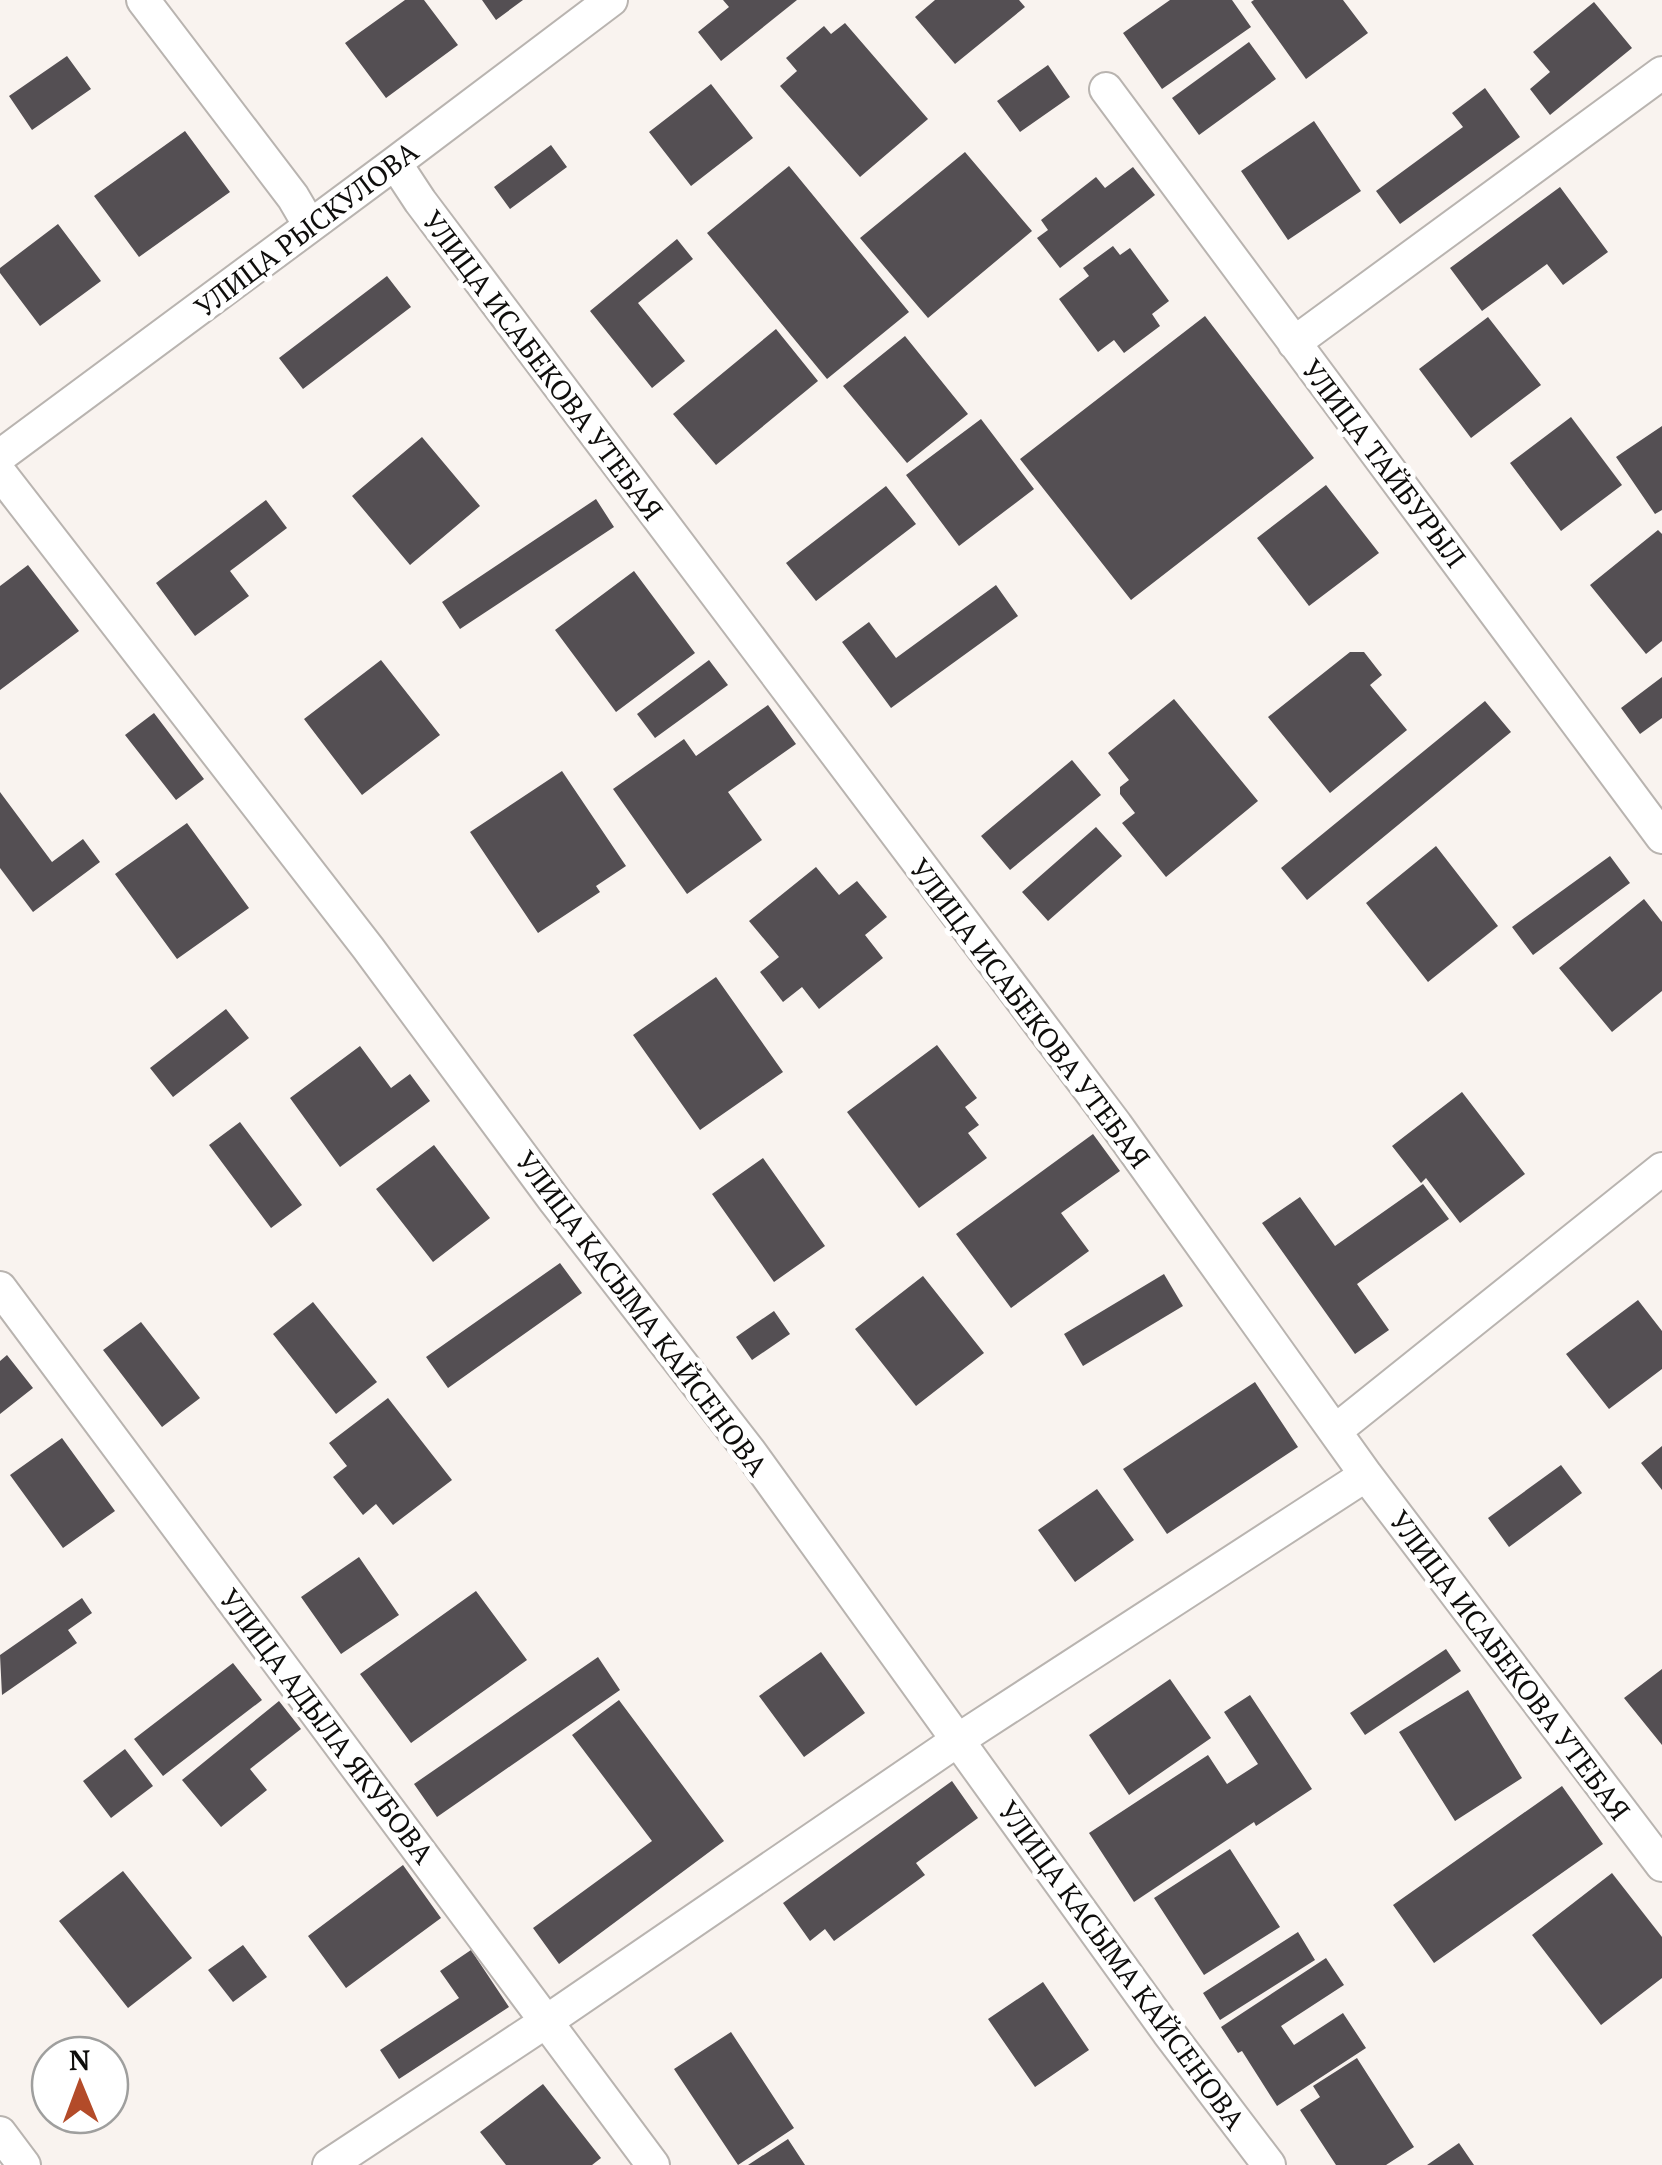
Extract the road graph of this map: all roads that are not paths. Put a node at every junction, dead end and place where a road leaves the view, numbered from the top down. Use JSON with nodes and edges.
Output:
{"nodes":[{"id":1,"x":143,"y":0,"type":"edge"},
{"id":2,"x":611,"y":0,"type":"edge"},
{"id":3,"x":1662,"y":73,"type":"edge"},
{"id":4,"x":1106,"y":88,"type":"dead end"},
{"id":5,"x":396,"y":163,"type":"junction"},
{"id":6,"x":310,"y":226,"type":"junction"},
{"id":7,"x":1294,"y":343,"type":"junction"},
{"id":8,"x":0,"y":456,"type":"edge"},
{"id":9,"x":0,"y":473,"type":"edge"},
{"id":10,"x":1662,"y":837,"type":"edge"},
{"id":11,"x":1662,"y":1169,"type":"edge"},
{"id":12,"x":0,"y":1288,"type":"edge"},
{"id":13,"x":1334,"y":1431,"type":"junction"},
{"id":14,"x":1366,"y":1475,"type":"junction"},
{"id":15,"x":958,"y":1740,"type":"junction"},
{"id":16,"x":1662,"y":1864,"type":"edge"},
{"id":17,"x":547,"y":2021,"type":"junction"},
{"id":18,"x":0,"y":2133,"type":"edge"},
{"id":19,"x":24,"y":2165,"type":"edge"},
{"id":20,"x":328,"y":2165,"type":"edge"},
{"id":21,"x":653,"y":2165,"type":"edge"},
{"id":22,"x":1269,"y":2165,"type":"edge"}],
"edges":[{"from":1,"to":6,"type":"street"},
{"from":2,"to":5,"type":"street","name":"УЛИЦА РЫСКУЛОВА"},
{"from":3,"to":7,"type":"street"},
{"from":4,"to":7,"type":"street","name":"УЛИЦА ТАЙБУРЫЛ"},
{"from":5,"to":6,"type":"street","name":"УЛИЦА РЫСКУЛОВА"},
{"from":5,"to":13,"type":"street","name":"УЛИЦА ИСАБЕКОВА УТЕБАЯ"},
{"from":6,"to":8,"type":"street","name":"УЛИЦА РЫСКУЛОВА"},
{"from":7,"to":10,"type":"street","name":"УЛИЦА ТАЙБУРЫЛ"},
{"from":9,"to":15,"type":"street","name":"УЛИЦА КАСЫМА КАЙСЕНОВА"},
{"from":11,"to":13,"type":"street"},
{"from":12,"to":17,"type":"street","name":"УЛИЦА АДЫЛА ЯКУБОВА"},
{"from":13,"to":14,"type":"street","name":"УЛИЦА ИСАБЕКОВА УТЕБАЯ"},
{"from":14,"to":15,"type":"street"},
{"from":14,"to":16,"type":"street","name":"УЛИЦА ИСАБЕКОВА УТЕБАЯ"},
{"from":15,"to":17,"type":"street"},
{"from":15,"to":22,"type":"street","name":"УЛИЦА КАСЫМА КАЙСЕНОВА"},
{"from":17,"to":20,"type":"street"},
{"from":17,"to":21,"type":"street","name":"УЛИЦА АДЫЛА ЯКУБОВА"},
{"from":18,"to":19,"type":"street"}]}
